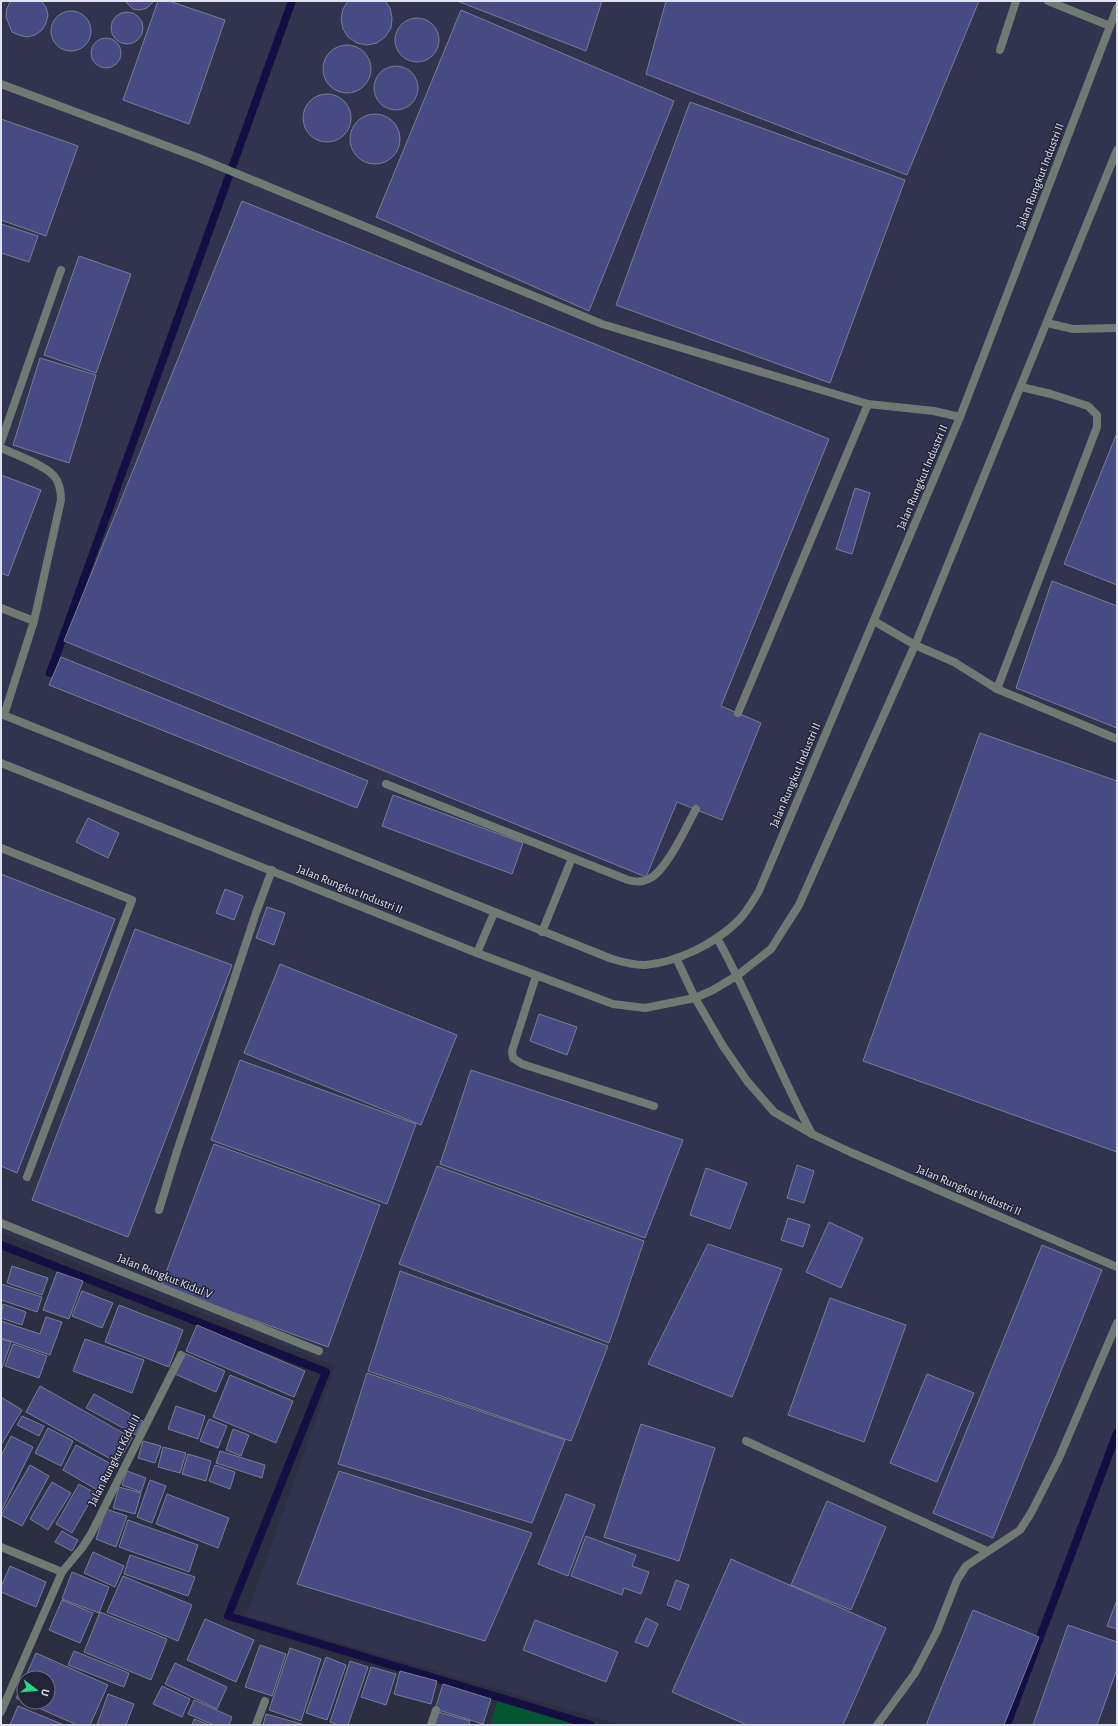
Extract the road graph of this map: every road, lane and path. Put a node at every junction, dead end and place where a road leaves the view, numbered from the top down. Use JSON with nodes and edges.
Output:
{"nodes":[{"id":1,"x":1016,"y":1,"type":"edge"},
{"id":2,"x":1048,"y":1,"type":"edge"},
{"id":3,"x":1117,"y":8,"type":"edge"},
{"id":4,"x":1110,"y":26,"type":"junction"},
{"id":5,"x":1000,"y":50,"type":"dead end"},
{"id":6,"x":1,"y":84,"type":"edge"},
{"id":7,"x":1117,"y":150,"type":"edge"},
{"id":8,"x":61,"y":270,"type":"dead end"},
{"id":9,"x":1047,"y":323,"type":"junction"},
{"id":10,"x":1117,"y":328,"type":"edge"},
{"id":11,"x":1021,"y":387,"type":"junction"},
{"id":12,"x":868,"y":404,"type":"junction"},
{"id":13,"x":960,"y":417,"type":"junction"},
{"id":14,"x":1,"y":442,"type":"edge"},
{"id":15,"x":1,"y":448,"type":"edge"},
{"id":16,"x":1,"y":608,"type":"edge"},
{"id":17,"x":34,"y":621,"type":"junction"},
{"id":18,"x":874,"y":621,"type":"junction"},
{"id":19,"x":915,"y":645,"type":"junction"},
{"id":20,"x":997,"y":689,"type":"junction"},
{"id":21,"x":738,"y":713,"type":"dead end"},
{"id":22,"x":2,"y":714,"type":"edge"},
{"id":23,"x":1117,"y":739,"type":"edge"},
{"id":24,"x":1,"y":763,"type":"edge"},
{"id":25,"x":386,"y":784,"type":"dead end"},
{"id":26,"x":696,"y":809,"type":"dead end"},
{"id":27,"x":1,"y":848,"type":"edge"},
{"id":28,"x":572,"y":858,"type":"junction"},
{"id":29,"x":272,"y":870,"type":"junction"},
{"id":30,"x":494,"y":913,"type":"junction"},
{"id":31,"x":542,"y":932,"type":"junction"},
{"id":32,"x":717,"y":938,"type":"junction"},
{"id":33,"x":477,"y":953,"type":"junction"},
{"id":34,"x":676,"y":958,"type":"junction"},
{"id":35,"x":738,"y":975,"type":"junction"},
{"id":36,"x":536,"y":976,"type":"junction"},
{"id":37,"x":695,"y":998,"type":"junction"},
{"id":38,"x":654,"y":1106,"type":"dead end"},
{"id":39,"x":812,"y":1134,"type":"junction"},
{"id":40,"x":27,"y":1177,"type":"dead end"},
{"id":41,"x":159,"y":1210,"type":"dead end"},
{"id":42,"x":1,"y":1222,"type":"edge"},
{"id":43,"x":1117,"y":1267,"type":"edge"},
{"id":44,"x":1117,"y":1323,"type":"edge"},
{"id":45,"x":319,"y":1351,"type":"dead end"},
{"id":46,"x":181,"y":1355,"type":"dead end"},
{"id":47,"x":746,"y":1441,"type":"dead end"},
{"id":48,"x":1,"y":1546,"type":"edge"},
{"id":49,"x":987,"y":1551,"type":"junction"},
{"id":50,"x":62,"y":1572,"type":"junction"},
{"id":51,"x":265,"y":1701,"type":"dead end"},
{"id":52,"x":436,"y":1710,"type":"dead end"},
{"id":53,"x":1,"y":1712,"type":"edge"},
{"id":54,"x":256,"y":1725,"type":"edge"},
{"id":55,"x":431,"y":1725,"type":"edge"},
{"id":56,"x":877,"y":1725,"type":"edge"}],
"edges":[{"from":1,"to":5,"type":"street"},
{"from":2,"to":4,"type":"street"},
{"from":3,"to":4,"type":"street","name":"Jalan Rungkut Industri II"},
{"from":4,"to":13,"type":"street","name":"Jalan Rungkut Industri II"},
{"from":6,"to":12,"type":"street"},
{"from":7,"to":9,"type":"street","name":"Jalan Rungkut Industri II"},
{"from":8,"to":14,"type":"street"},
{"from":9,"to":10,"type":"street"},
{"from":9,"to":11,"type":"street","name":"Jalan Rungkut Industri II"},
{"from":11,"to":19,"type":"street","name":"Jalan Rungkut Industri II"},
{"from":11,"to":20,"type":"street"},
{"from":12,"to":13,"type":"street"},
{"from":12,"to":21,"type":"street"},
{"from":13,"to":18,"type":"street","name":"Jalan Rungkut Industri II"},
{"from":15,"to":17,"type":"street"},
{"from":16,"to":17,"type":"street"},
{"from":17,"to":22,"type":"street"},
{"from":18,"to":19,"type":"street"},
{"from":18,"to":32,"type":"street","name":"Jalan Rungkut Industri II"},
{"from":19,"to":20,"type":"street"},
{"from":19,"to":35,"type":"street","name":"Jalan Rungkut Industri II"},
{"from":20,"to":23,"type":"street"},
{"from":22,"to":30,"type":"street","name":"Jalan Rungkut Industri II"},
{"from":24,"to":29,"type":"street","name":"Jalan Rungkut Industri II"},
{"from":25,"to":28,"type":"street"},
{"from":26,"to":28,"type":"street"},
{"from":27,"to":40,"type":"street"},
{"from":28,"to":31,"type":"street"},
{"from":29,"to":33,"type":"street","name":"Jalan Rungkut Industri II"},
{"from":29,"to":41,"type":"street"},
{"from":30,"to":31,"type":"street","name":"Jalan Rungkut Industri II"},
{"from":30,"to":33,"type":"street"},
{"from":31,"to":34,"type":"street","name":"Jalan Rungkut Industri II"},
{"from":32,"to":34,"type":"street","name":"Jalan Rungkut Industri II"},
{"from":32,"to":35,"type":"street"},
{"from":33,"to":36,"type":"street","name":"Jalan Rungkut Industri II"},
{"from":34,"to":37,"type":"street","name":"Jalan Rungkut Industri II"},
{"from":35,"to":37,"type":"street","name":"Jalan Rungkut Industri II"},
{"from":35,"to":39,"type":"street"},
{"from":36,"to":37,"type":"street","name":"Jalan Rungkut Industri II"},
{"from":36,"to":38,"type":"street"},
{"from":37,"to":39,"type":"street","name":"Jalan Rungkut Industri II"},
{"from":39,"to":43,"type":"street","name":"Jalan Rungkut Industri II"},
{"from":42,"to":45,"type":"street","name":"Jalan Rungkut Kidul V"},
{"from":44,"to":49,"type":"street"},
{"from":46,"to":50,"type":"street","name":"Jalan Rungkut Kidul II"},
{"from":47,"to":49,"type":"street"},
{"from":48,"to":50,"type":"street"},
{"from":49,"to":56,"type":"street"},
{"from":50,"to":53,"type":"street","name":"Jalan Rungkut Kidul II"},
{"from":51,"to":54,"type":"street"},
{"from":52,"to":55,"type":"street"}]}
